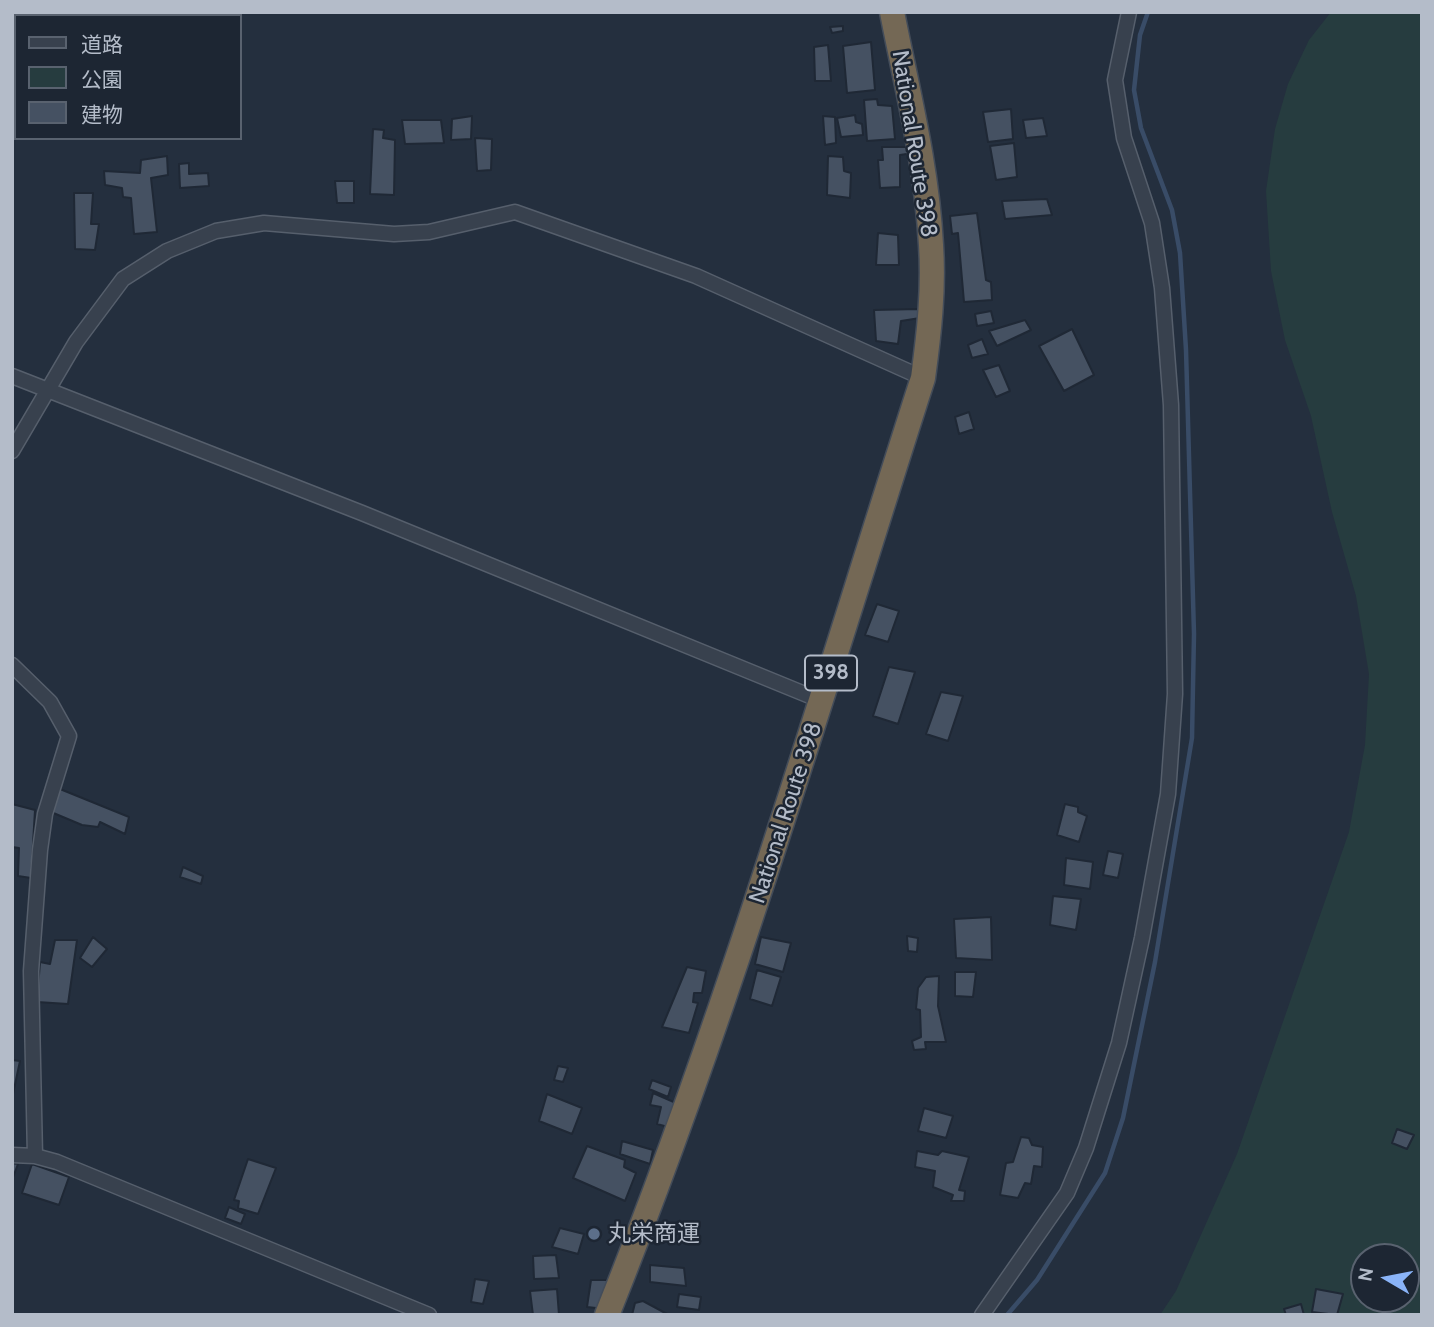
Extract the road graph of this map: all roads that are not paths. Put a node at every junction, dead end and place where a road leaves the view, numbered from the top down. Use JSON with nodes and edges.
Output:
{"nodes":[{"id":1,"x":892,"y":12,"type":"edge"},
{"id":2,"x":1129,"y":12,"type":"edge"},
{"id":3,"x":12,"y":376,"type":"edge"},
{"id":4,"x":923,"y":378,"type":"junction"},
{"id":5,"x":50,"y":389,"type":"junction"},
{"id":6,"x":12,"y":452,"type":"edge"},
{"id":7,"x":12,"y":665,"type":"edge"},
{"id":8,"x":822,"y":701,"type":"junction"},
{"id":9,"x":12,"y":1155,"type":"edge"},
{"id":10,"x":35,"y":1156,"type":"junction"},
{"id":11,"x":429,"y":1315,"type":"edge"},
{"id":12,"x":607,"y":1315,"type":"edge"},
{"id":13,"x":982,"y":1315,"type":"edge"}],
"edges":[{"from":1,"to":4,"type":"highway","name":"National Route 398","number":"398"},
{"from":2,"to":13,"type":"street"},
{"from":3,"to":5,"type":"street"},
{"from":4,"to":5,"type":"street"},
{"from":4,"to":8,"type":"highway","name":"National Route 398","number":"398"},
{"from":5,"to":6,"type":"street"},
{"from":5,"to":8,"type":"street"},
{"from":7,"to":10,"type":"street"},
{"from":8,"to":12,"type":"highway","name":"National Route 398","number":"398"},
{"from":9,"to":10,"type":"street"},
{"from":10,"to":11,"type":"street"}]}
